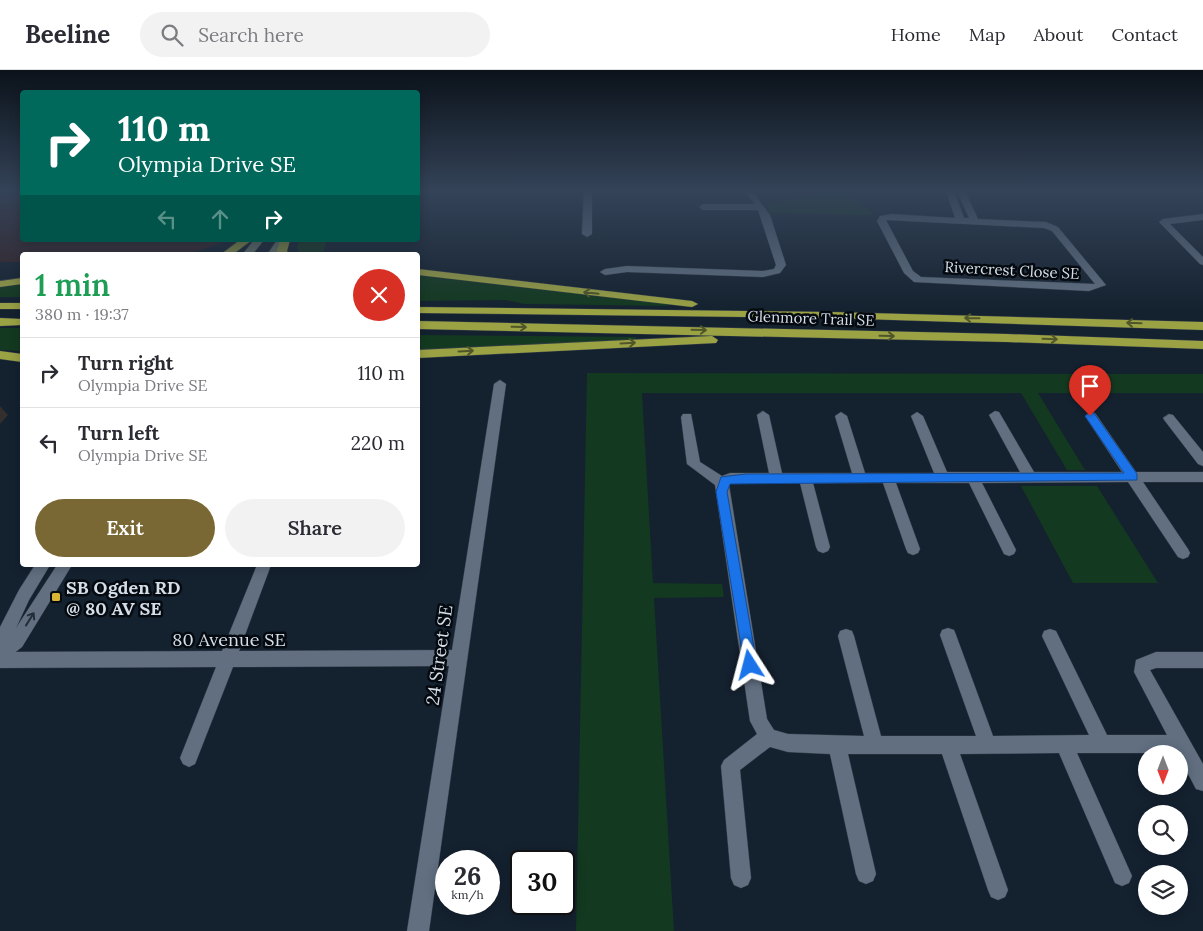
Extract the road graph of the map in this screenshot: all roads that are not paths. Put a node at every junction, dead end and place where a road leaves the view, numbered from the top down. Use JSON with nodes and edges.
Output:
{"nodes":[{"id":1,"x":769,"y":231,"type":"edge"},
{"id":2,"x":886,"y":231,"type":"edge"},
{"id":3,"x":1056,"y":231,"type":"edge"},
{"id":4,"x":1171,"y":231,"type":"edge"},
{"id":5,"x":244,"y":242,"type":"edge"},
{"id":6,"x":282,"y":242,"type":"edge"},
{"id":7,"x":229,"y":252,"type":"edge"},
{"id":8,"x":274,"y":252,"type":"edge"},
{"id":9,"x":1203,"y":262,"type":"edge"},
{"id":10,"x":420,"y":272,"type":"edge"},
{"id":11,"x":605,"y":272,"type":"dead end"},
{"id":12,"x":20,"y":281,"type":"edge"},
{"id":13,"x":0,"y":284,"type":"edge"},
{"id":14,"x":0,"y":306,"type":"edge"},
{"id":15,"x":20,"y":306,"type":"edge"},
{"id":16,"x":420,"y":310,"type":"edge"},
{"id":17,"x":831,"y":315,"type":"junction"},
{"id":18,"x":0,"y":322,"type":"edge"},
{"id":19,"x":20,"y":322,"type":"edge"},
{"id":20,"x":420,"y":325,"type":"edge"},
{"id":21,"x":1203,"y":326,"type":"edge"},
{"id":22,"x":838,"y":335,"type":"junction"},
{"id":23,"x":1203,"y":346,"type":"edge"},
{"id":24,"x":420,"y":354,"type":"edge"},
{"id":25,"x":0,"y":355,"type":"edge"},
{"id":26,"x":20,"y":358,"type":"edge"},
{"id":27,"x":500,"y":384,"type":"dead end"},
{"id":28,"x":763,"y":415,"type":"dead end"},
{"id":29,"x":995,"y":415,"type":"dead end"},
{"id":30,"x":841,"y":416,"type":"dead end"},
{"id":31,"x":917,"y":416,"type":"dead end"},
{"id":32,"x":1090,"y":416,"type":"dead end"},
{"id":33,"x":688,"y":417,"type":"dead end"},
{"id":34,"x":1170,"y":418,"type":"dead end"},
{"id":35,"x":1203,"y":461,"type":"edge"},
{"id":36,"x":1133,"y":477,"type":"junction"},
{"id":37,"x":1203,"y":477,"type":"edge"},
{"id":38,"x":777,"y":478,"type":"junction"},
{"id":39,"x":805,"y":478,"type":"junction"},
{"id":40,"x":860,"y":478,"type":"junction"},
{"id":41,"x":888,"y":478,"type":"junction"},
{"id":42,"x":943,"y":478,"type":"junction"},
{"id":43,"x":973,"y":478,"type":"junction"},
{"id":44,"x":1030,"y":478,"type":"junction"},
{"id":45,"x":723,"y":483,"type":"junction"},
{"id":46,"x":823,"y":547,"type":"dead end"},
{"id":47,"x":913,"y":549,"type":"dead end"},
{"id":48,"x":1008,"y":550,"type":"dead end"},
{"id":49,"x":1183,"y":552,"type":"dead end"},
{"id":50,"x":42,"y":567,"type":"edge"},
{"id":51,"x":64,"y":567,"type":"edge"},
{"id":52,"x":263,"y":567,"type":"edge"},
{"id":53,"x":24,"y":596,"type":"junction"},
{"id":54,"x":0,"y":620,"type":"edge"},
{"id":55,"x":948,"y":635,"type":"dead end"},
{"id":56,"x":846,"y":636,"type":"dead end"},
{"id":57,"x":1050,"y":636,"type":"dead end"},
{"id":58,"x":0,"y":644,"type":"edge"},
{"id":59,"x":0,"y":658,"type":"edge"},
{"id":60,"x":458,"y":658,"type":"junction"},
{"id":61,"x":227,"y":659,"type":"junction"},
{"id":62,"x":1203,"y":660,"type":"edge"},
{"id":63,"x":768,"y":737,"type":"junction"},
{"id":64,"x":948,"y":744,"type":"junction"},
{"id":65,"x":988,"y":744,"type":"junction"},
{"id":66,"x":1064,"y":744,"type":"junction"},
{"id":67,"x":1102,"y":744,"type":"junction"},
{"id":68,"x":1182,"y":744,"type":"junction"},
{"id":69,"x":837,"y":745,"type":"junction"},
{"id":70,"x":875,"y":745,"type":"junction"},
{"id":71,"x":189,"y":758,"type":"dead end"},
{"id":72,"x":1203,"y":782,"type":"edge"},
{"id":73,"x":866,"y":874,"type":"dead end"},
{"id":74,"x":1122,"y":876,"type":"dead end"},
{"id":75,"x":741,"y":878,"type":"dead end"},
{"id":76,"x":998,"y":890,"type":"dead end"},
{"id":77,"x":418,"y":931,"type":"edge"}],
"edges":[{"from":1,"to":11,"type":"street"},
{"from":2,"to":3,"type":"street","name":"Rivercrest Close SE"},
{"from":4,"to":9,"type":"street"},
{"from":5,"to":7,"type":"highway"},
{"from":6,"to":8,"type":"main road"},
{"from":17,"to":10,"type":"highway","one_way":true},
{"from":12,"to":13,"type":"highway"},
{"from":14,"to":15,"type":"highway"},
{"from":16,"to":17,"type":"highway","name":"Glenmore Trail SE"},
{"from":21,"to":17,"type":"highway","name":"Glenmore Trail SE","one_way":true},
{"from":18,"to":19,"type":"highway"},
{"from":20,"to":22,"type":"highway","name":"Glenmore Trail SE","one_way":true},
{"from":22,"to":23,"type":"highway","name":"Glenmore Trail SE","one_way":true},
{"from":24,"to":22,"type":"highway","one_way":true},
{"from":25,"to":26,"type":"highway"},
{"from":27,"to":60,"type":"street","name":"24 Street SE"},
{"from":28,"to":38,"type":"street"},
{"from":29,"to":44,"type":"street"},
{"from":30,"to":40,"type":"street"},
{"from":31,"to":42,"type":"street"},
{"from":32,"to":36,"type":"street"},
{"from":33,"to":45,"type":"street"},
{"from":34,"to":35,"type":"street"},
{"from":36,"to":37,"type":"street"},
{"from":36,"to":44,"type":"street"},
{"from":36,"to":49,"type":"street"},
{"from":38,"to":39,"type":"street"},
{"from":38,"to":45,"type":"street"},
{"from":39,"to":40,"type":"street"},
{"from":39,"to":46,"type":"street"},
{"from":40,"to":41,"type":"street"},
{"from":41,"to":42,"type":"street"},
{"from":41,"to":47,"type":"street"},
{"from":42,"to":43,"type":"street"},
{"from":43,"to":44,"type":"street"},
{"from":43,"to":48,"type":"street"},
{"from":45,"to":63,"type":"street"},
{"from":50,"to":53,"type":"street"},
{"from":59,"to":51,"type":"street","one_way":true},
{"from":52,"to":61,"type":"street"},
{"from":53,"to":54,"type":"street"},
{"from":53,"to":58,"type":"street"},
{"from":55,"to":65,"type":"street"},
{"from":56,"to":70,"type":"street"},
{"from":57,"to":67,"type":"street"},
{"from":59,"to":61,"type":"street","name":"80 Avenue SE"},
{"from":60,"to":61,"type":"street","name":"80 Avenue SE"},
{"from":60,"to":77,"type":"street","name":"24 Street SE"},
{"from":61,"to":71,"type":"street"},
{"from":62,"to":68,"type":"street"},
{"from":63,"to":69,"type":"street"},
{"from":63,"to":75,"type":"street"},
{"from":64,"to":65,"type":"street"},
{"from":64,"to":70,"type":"street"},
{"from":64,"to":76,"type":"street"},
{"from":65,"to":66,"type":"street"},
{"from":66,"to":67,"type":"street"},
{"from":66,"to":74,"type":"street"},
{"from":67,"to":68,"type":"street"},
{"from":68,"to":72,"type":"street"},
{"from":69,"to":70,"type":"street"},
{"from":69,"to":73,"type":"street"}]}
